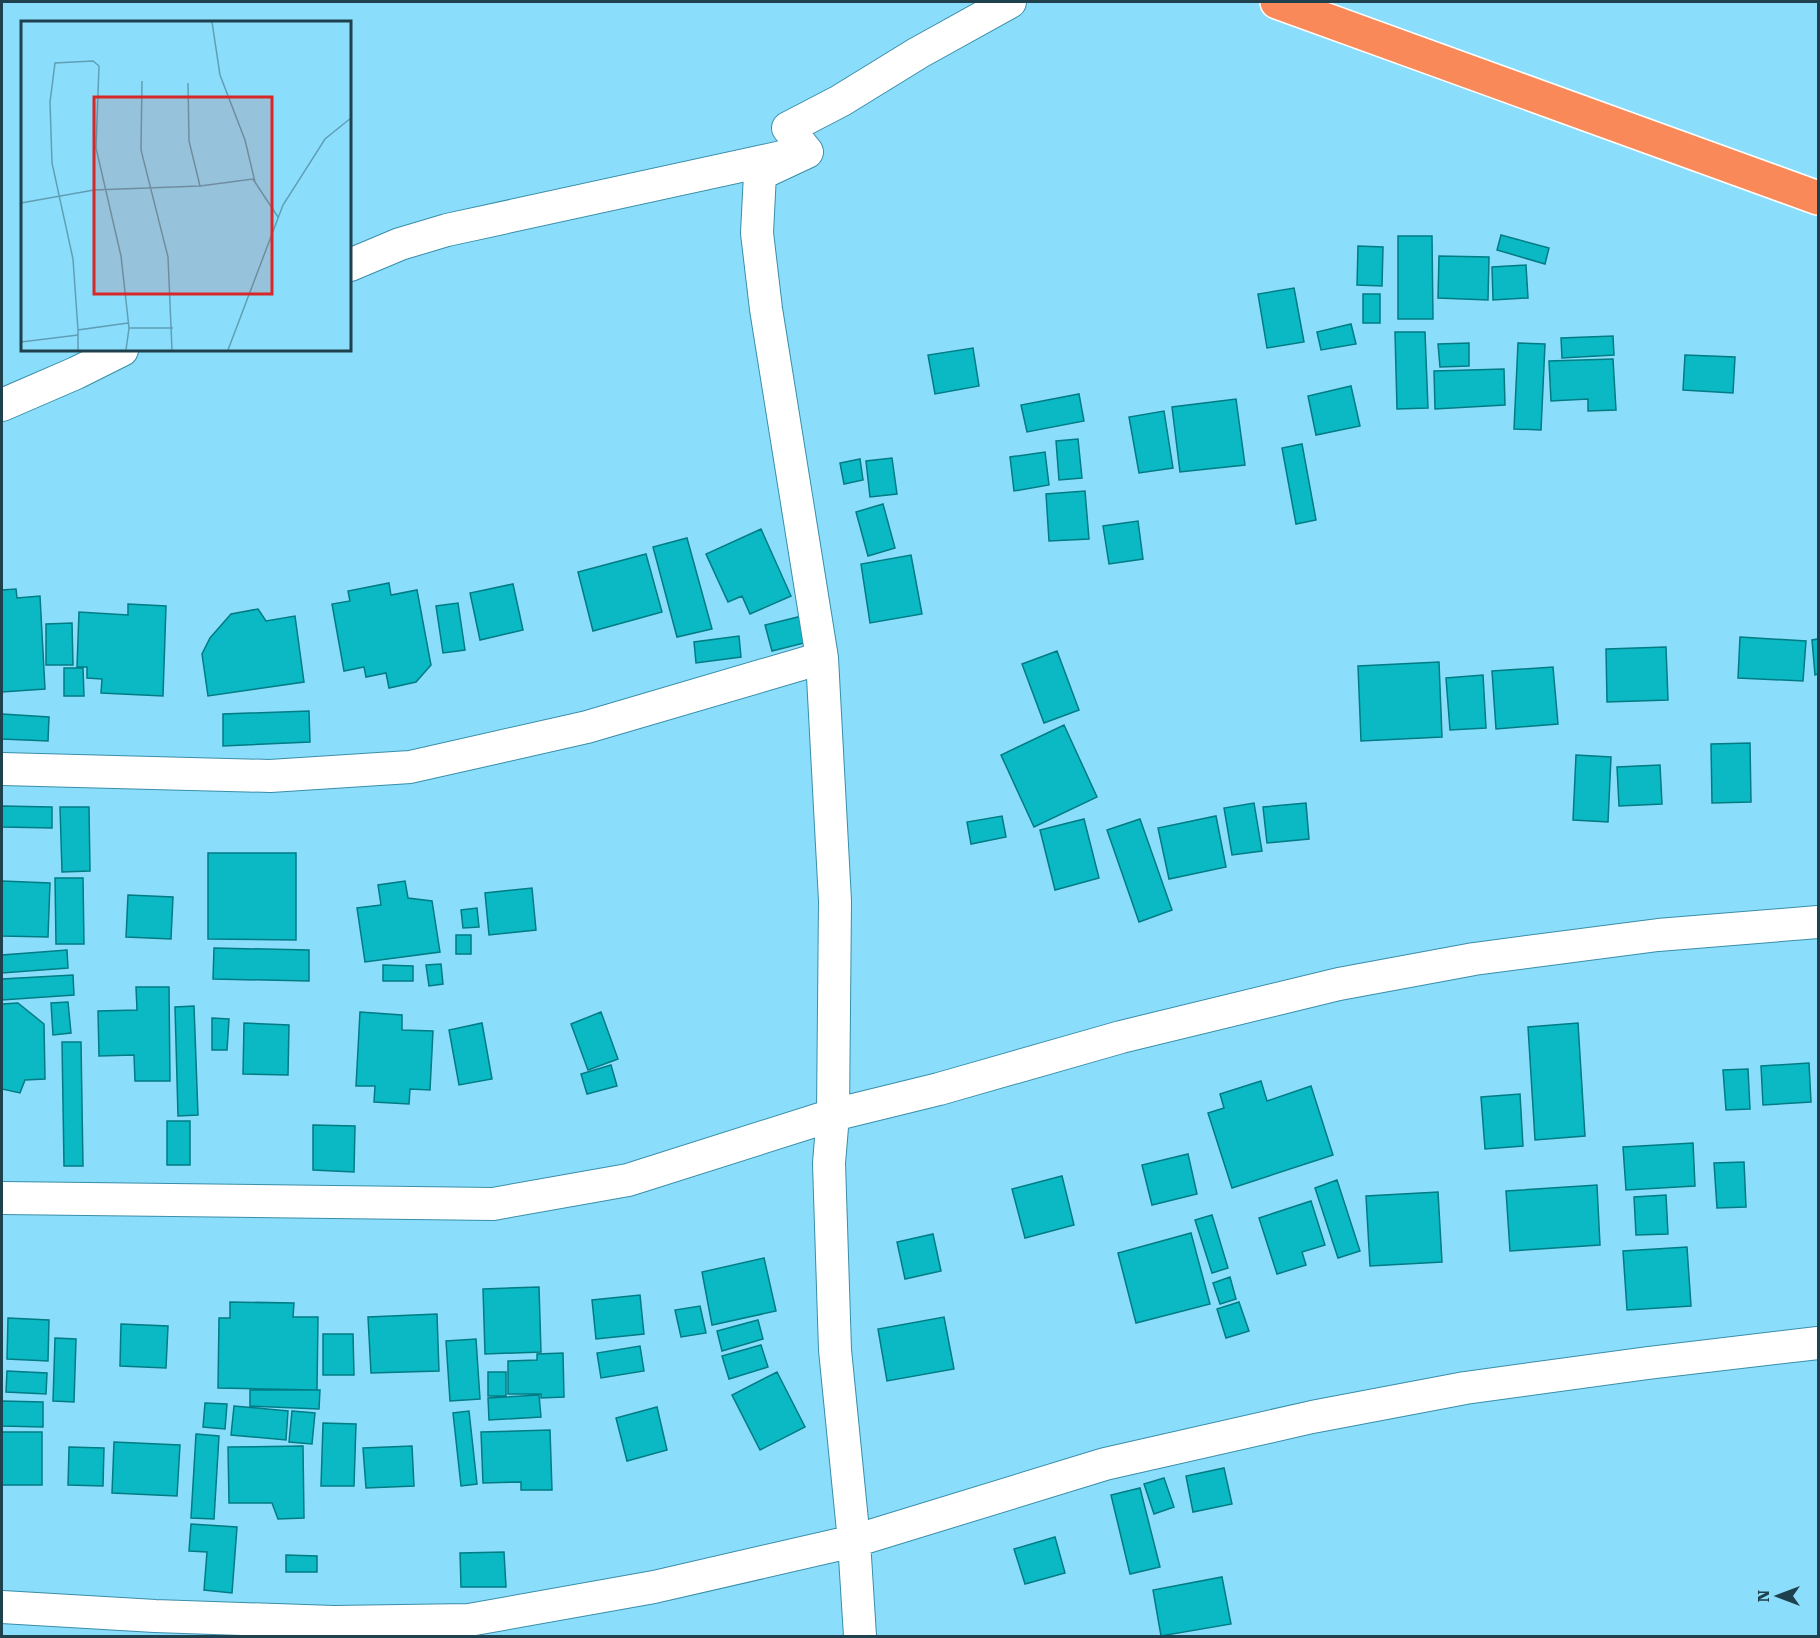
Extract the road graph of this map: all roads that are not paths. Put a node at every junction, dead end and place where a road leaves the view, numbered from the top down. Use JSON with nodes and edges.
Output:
{"nodes":[{"id":1,"x":1010,"y":2,"type":"edge"},
{"id":2,"x":1277,"y":2,"type":"edge"},
{"id":3,"x":807,"y":152,"type":"junction"},
{"id":4,"x":1818,"y":198,"type":"edge"},
{"id":5,"x":351,"y":265,"type":"edge"},
{"id":6,"x":120,"y":351,"type":"edge"},
{"id":7,"x":2,"y":405,"type":"edge"},
{"id":8,"x":822,"y":658,"type":"junction"},
{"id":9,"x":2,"y":769,"type":"edge"},
{"id":10,"x":1818,"y":922,"type":"edge"},
{"id":11,"x":833,"y":1115,"type":"junction"},
{"id":12,"x":2,"y":1198,"type":"edge"},
{"id":13,"x":1818,"y":1343,"type":"edge"},
{"id":14,"x":854,"y":1541,"type":"junction"},
{"id":15,"x":2,"y":1607,"type":"edge"},
{"id":16,"x":860,"y":1636,"type":"edge"}],
"edges":[{"from":1,"to":3,"type":"street"},
{"from":2,"to":4,"type":"highway"},
{"from":3,"to":5,"type":"street"},
{"from":3,"to":8,"type":"street"},
{"from":6,"to":7,"type":"street"},
{"from":8,"to":9,"type":"street"},
{"from":8,"to":11,"type":"street"},
{"from":10,"to":11,"type":"street"},
{"from":11,"to":12,"type":"street"},
{"from":11,"to":14,"type":"street"},
{"from":13,"to":14,"type":"street"},
{"from":14,"to":15,"type":"street"},
{"from":14,"to":16,"type":"street"}]}
